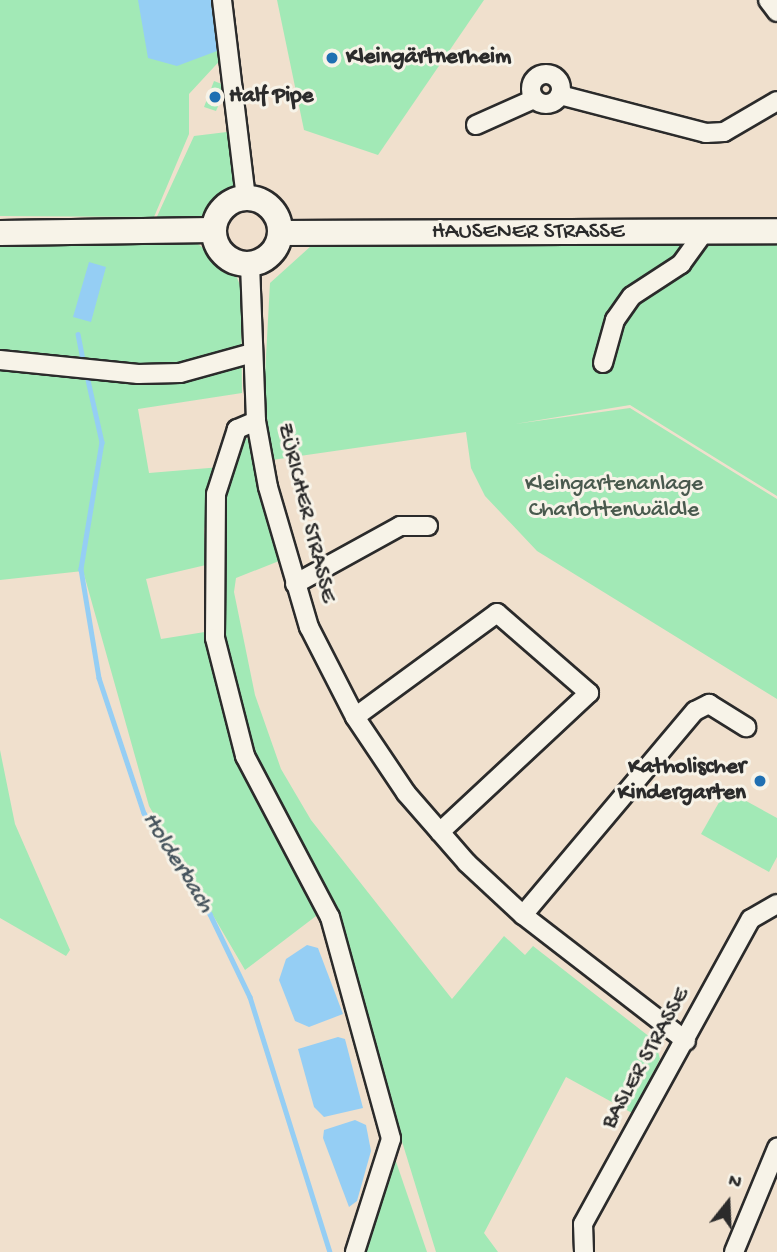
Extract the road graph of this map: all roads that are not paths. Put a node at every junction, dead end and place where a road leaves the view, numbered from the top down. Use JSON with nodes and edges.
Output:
{"nodes":[{"id":1,"x":222,"y":0,"type":"edge"},
{"id":2,"x":768,"y":0,"type":"edge"},
{"id":3,"x":777,"y":12,"type":"edge"},
{"id":4,"x":560,"y":95,"type":"junction"},
{"id":5,"x":534,"y":99,"type":"junction"},
{"id":6,"x":777,"y":101,"type":"edge"},
{"id":7,"x":476,"y":125,"type":"dead end"},
{"id":8,"x":246,"y":198,"type":"junction"},
{"id":9,"x":213,"y":230,"type":"junction"},
{"id":10,"x":777,"y":231,"type":"edge"},
{"id":11,"x":0,"y":233,"type":"edge"},
{"id":12,"x":280,"y":233,"type":"junction"},
{"id":13,"x":703,"y":234,"type":"junction"},
{"id":14,"x":250,"y":264,"type":"junction"},
{"id":15,"x":252,"y":354,"type":"junction"},
{"id":16,"x":0,"y":360,"type":"edge"},
{"id":17,"x":603,"y":363,"type":"dead end"},
{"id":18,"x":256,"y":421,"type":"junction"},
{"id":19,"x":428,"y":526,"type":"dead end"},
{"id":20,"x":295,"y":584,"type":"junction"},
{"id":21,"x":355,"y":717,"type":"junction"},
{"id":22,"x":746,"y":727,"type":"dead end"},
{"id":23,"x":440,"y":832,"type":"junction"},
{"id":24,"x":777,"y":904,"type":"edge"},
{"id":25,"x":523,"y":915,"type":"junction"},
{"id":26,"x":685,"y":1041,"type":"junction"},
{"id":27,"x":777,"y":1148,"type":"edge"},
{"id":28,"x":355,"y":1252,"type":"edge"},
{"id":29,"x":584,"y":1252,"type":"edge"},
{"id":30,"x":734,"y":1252,"type":"edge"}],
"edges":[{"from":1,"to":8,"type":"street"},
{"from":2,"to":3,"type":"street"},
{"from":4,"to":5,"type":"street"},
{"from":4,"to":5,"type":"street"},
{"from":4,"to":6,"type":"street"},
{"from":5,"to":7,"type":"street"},
{"from":8,"to":9,"type":"main road"},
{"from":8,"to":12,"type":"main road"},
{"from":9,"to":11,"type":"main road"},
{"from":9,"to":14,"type":"main road"},
{"from":10,"to":13,"type":"main road","name":"HAUSENER STRASSE"},
{"from":12,"to":13,"type":"main road","name":"HAUSENER STRASSE"},
{"from":12,"to":14,"type":"main road"},
{"from":13,"to":17,"type":"street"},
{"from":14,"to":15,"type":"street","name":"ZÜRICHER STRASSE"},
{"from":15,"to":16,"type":"street"},
{"from":15,"to":18,"type":"street","name":"ZÜRICHER STRASSE"},
{"from":18,"to":20,"type":"street","name":"ZÜRICHER STRASSE"},
{"from":18,"to":28,"type":"street"},
{"from":19,"to":20,"type":"street"},
{"from":20,"to":21,"type":"street","name":"ZÜRICHER STRASSE"},
{"from":21,"to":23,"type":"street","name":"ZÜRICHER STRASSE"},
{"from":21,"to":23,"type":"street"},
{"from":22,"to":25,"type":"street"},
{"from":23,"to":25,"type":"street","name":"ZÜRICHER STRASSE"},
{"from":24,"to":26,"type":"street","name":"BASLER STRASSE"},
{"from":25,"to":26,"type":"street","name":"ZÜRICHER STRASSE"},
{"from":26,"to":29,"type":"street","name":"BASLER STRASSE"},
{"from":27,"to":30,"type":"street"}]}
